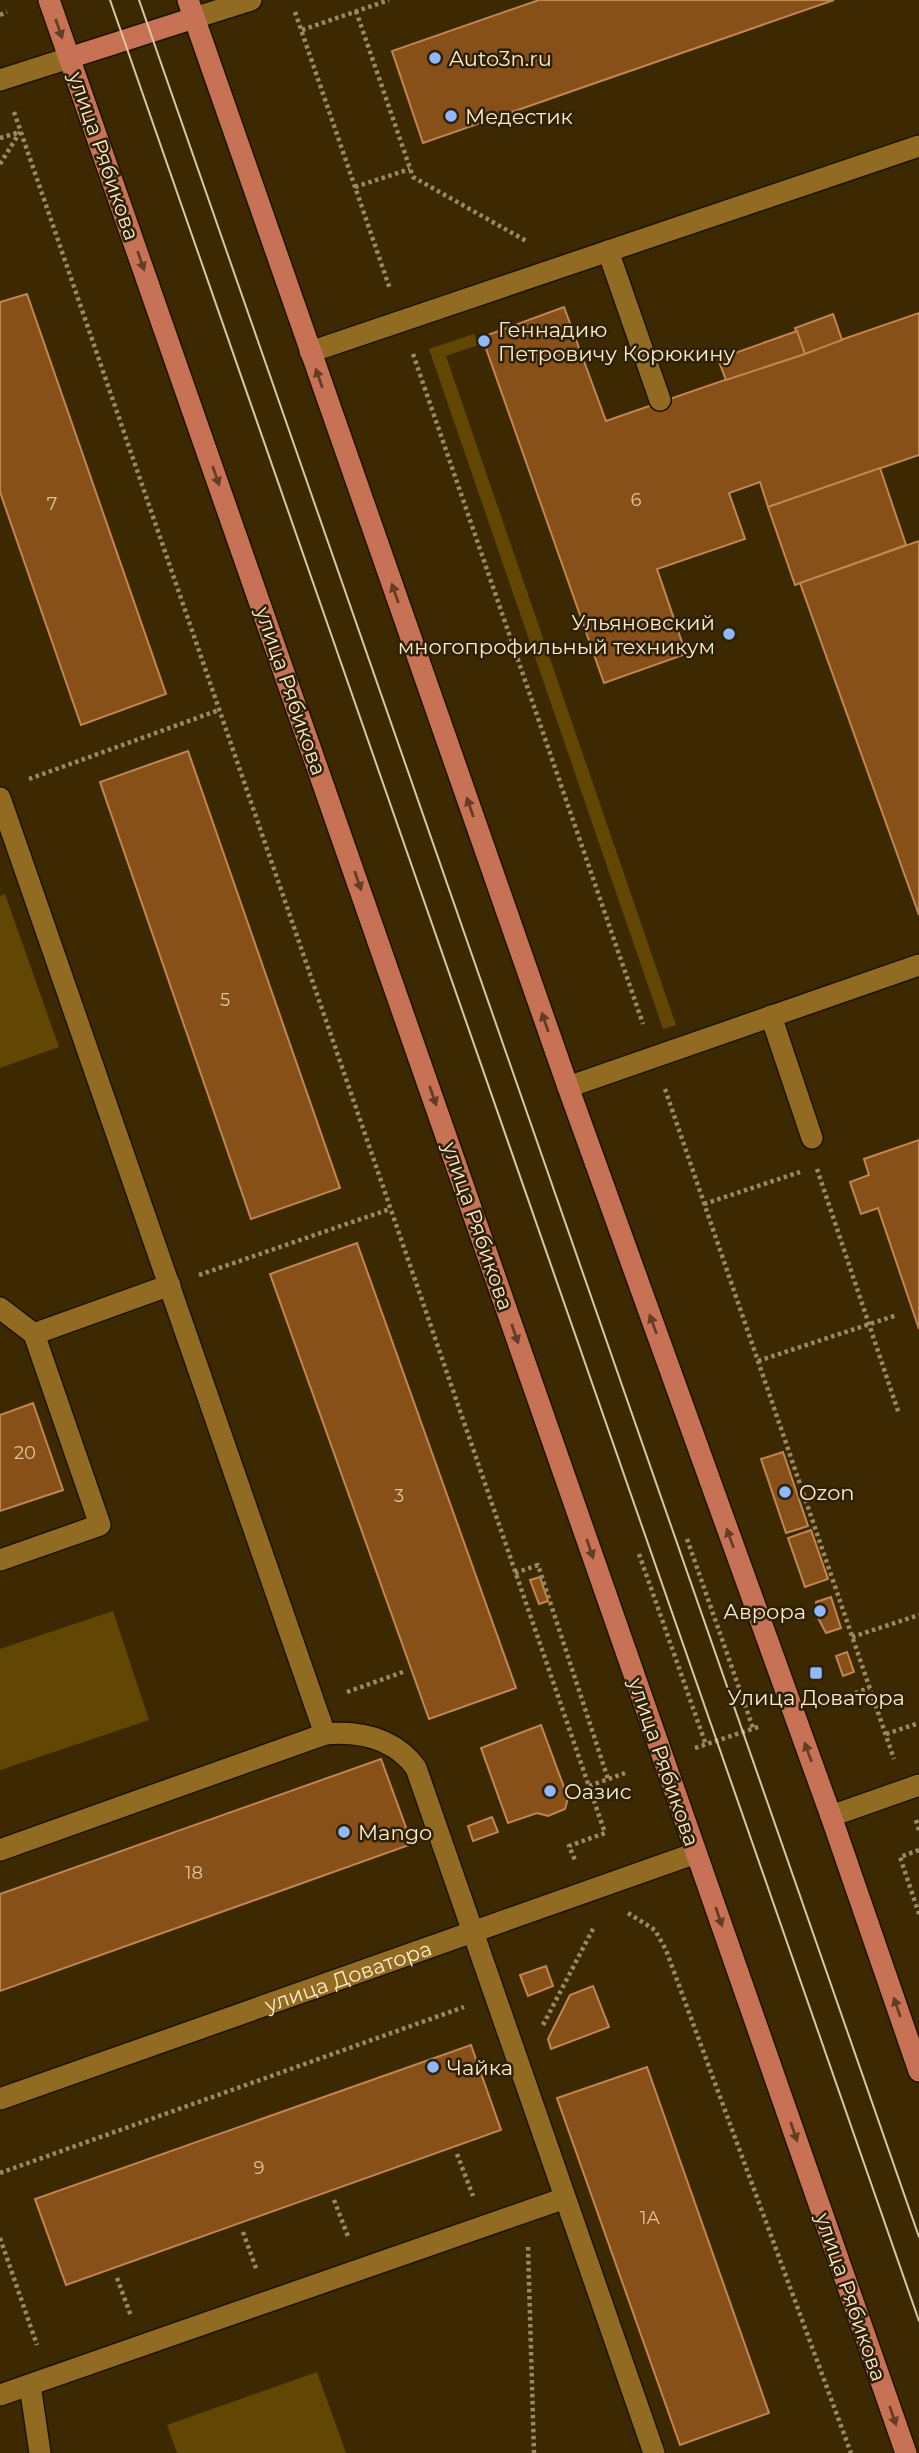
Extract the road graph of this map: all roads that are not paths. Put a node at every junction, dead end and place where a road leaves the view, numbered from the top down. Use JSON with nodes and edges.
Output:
{"nodes":[{"id":1,"x":49,"y":0,"type":"edge"},
{"id":2,"x":251,"y":0,"type":"edge"},
{"id":3,"x":191,"y":9,"type":"edge"},
{"id":4,"x":69,"y":58,"type":"junction"},
{"id":5,"x":0,"y":80,"type":"edge"},
{"id":6,"x":919,"y":146,"type":"edge"},
{"id":7,"x":608,"y":251,"type":"junction"},
{"id":8,"x":310,"y":352,"type":"junction"},
{"id":9,"x":660,"y":400,"type":"dead end"},
{"id":10,"x":0,"y":798,"type":"edge"},
{"id":11,"x":919,"y":965,"type":"edge"},
{"id":12,"x":771,"y":1016,"type":"junction"},
{"id":13,"x":568,"y":1087,"type":"junction"},
{"id":14,"x":812,"y":1138,"type":"dead end"},
{"id":15,"x":170,"y":1285,"type":"junction"},
{"id":16,"x":0,"y":1308,"type":"edge"},
{"id":17,"x":34,"y":1334,"type":"junction"},
{"id":18,"x":0,"y":1560,"type":"edge"},
{"id":19,"x":326,"y":1734,"type":"junction"},
{"id":20,"x":919,"y":1785,"type":"edge"},
{"id":21,"x":831,"y":1816,"type":"junction"},
{"id":22,"x":0,"y":1850,"type":"edge"},
{"id":23,"x":696,"y":1853,"type":"junction"},
{"id":24,"x":473,"y":1930,"type":"junction"},
{"id":25,"x":919,"y":2071,"type":"edge"},
{"id":26,"x":0,"y":2099,"type":"edge"},
{"id":27,"x":565,"y":2198,"type":"junction"},
{"id":28,"x":39,"y":2382,"type":"junction"},
{"id":29,"x":0,"y":2395,"type":"edge"},
{"id":30,"x":40,"y":2453,"type":"edge"},
{"id":31,"x":654,"y":2453,"type":"edge"},
{"id":32,"x":906,"y":2453,"type":"edge"}],
"edges":[{"from":1,"to":4,"type":"main road","name":"улица Рябикова","one_way":true},
{"from":2,"to":3,"type":"street"},
{"from":3,"to":4,"type":"main road"},
{"from":3,"to":8,"type":"main road"},
{"from":4,"to":5,"type":"street"},
{"from":4,"to":23,"type":"main road","name":"улица Рябикова","one_way":true},
{"from":6,"to":7,"type":"street"},
{"from":7,"to":8,"type":"street"},
{"from":7,"to":9,"type":"street"},
{"from":13,"to":8,"type":"main road","one_way":true},
{"from":10,"to":15,"type":"street"},
{"from":11,"to":12,"type":"street"},
{"from":12,"to":13,"type":"street"},
{"from":12,"to":14,"type":"street"},
{"from":21,"to":13,"type":"main road","one_way":true},
{"from":15,"to":17,"type":"street"},
{"from":15,"to":19,"type":"street"},
{"from":16,"to":17,"type":"street"},
{"from":17,"to":18,"type":"street"},
{"from":19,"to":22,"type":"street"},
{"from":19,"to":24,"type":"street"},
{"from":20,"to":21,"type":"street"},
{"from":25,"to":21,"type":"main road","one_way":true},
{"from":23,"to":24,"type":"street","name":"улица Доватора"},
{"from":23,"to":32,"type":"main road","name":"улица Рябикова","one_way":true},
{"from":24,"to":26,"type":"street","name":"улица Доватора"},
{"from":24,"to":27,"type":"street"},
{"from":27,"to":28,"type":"street"},
{"from":27,"to":31,"type":"street"},
{"from":28,"to":29,"type":"street"},
{"from":28,"to":30,"type":"street"}]}
